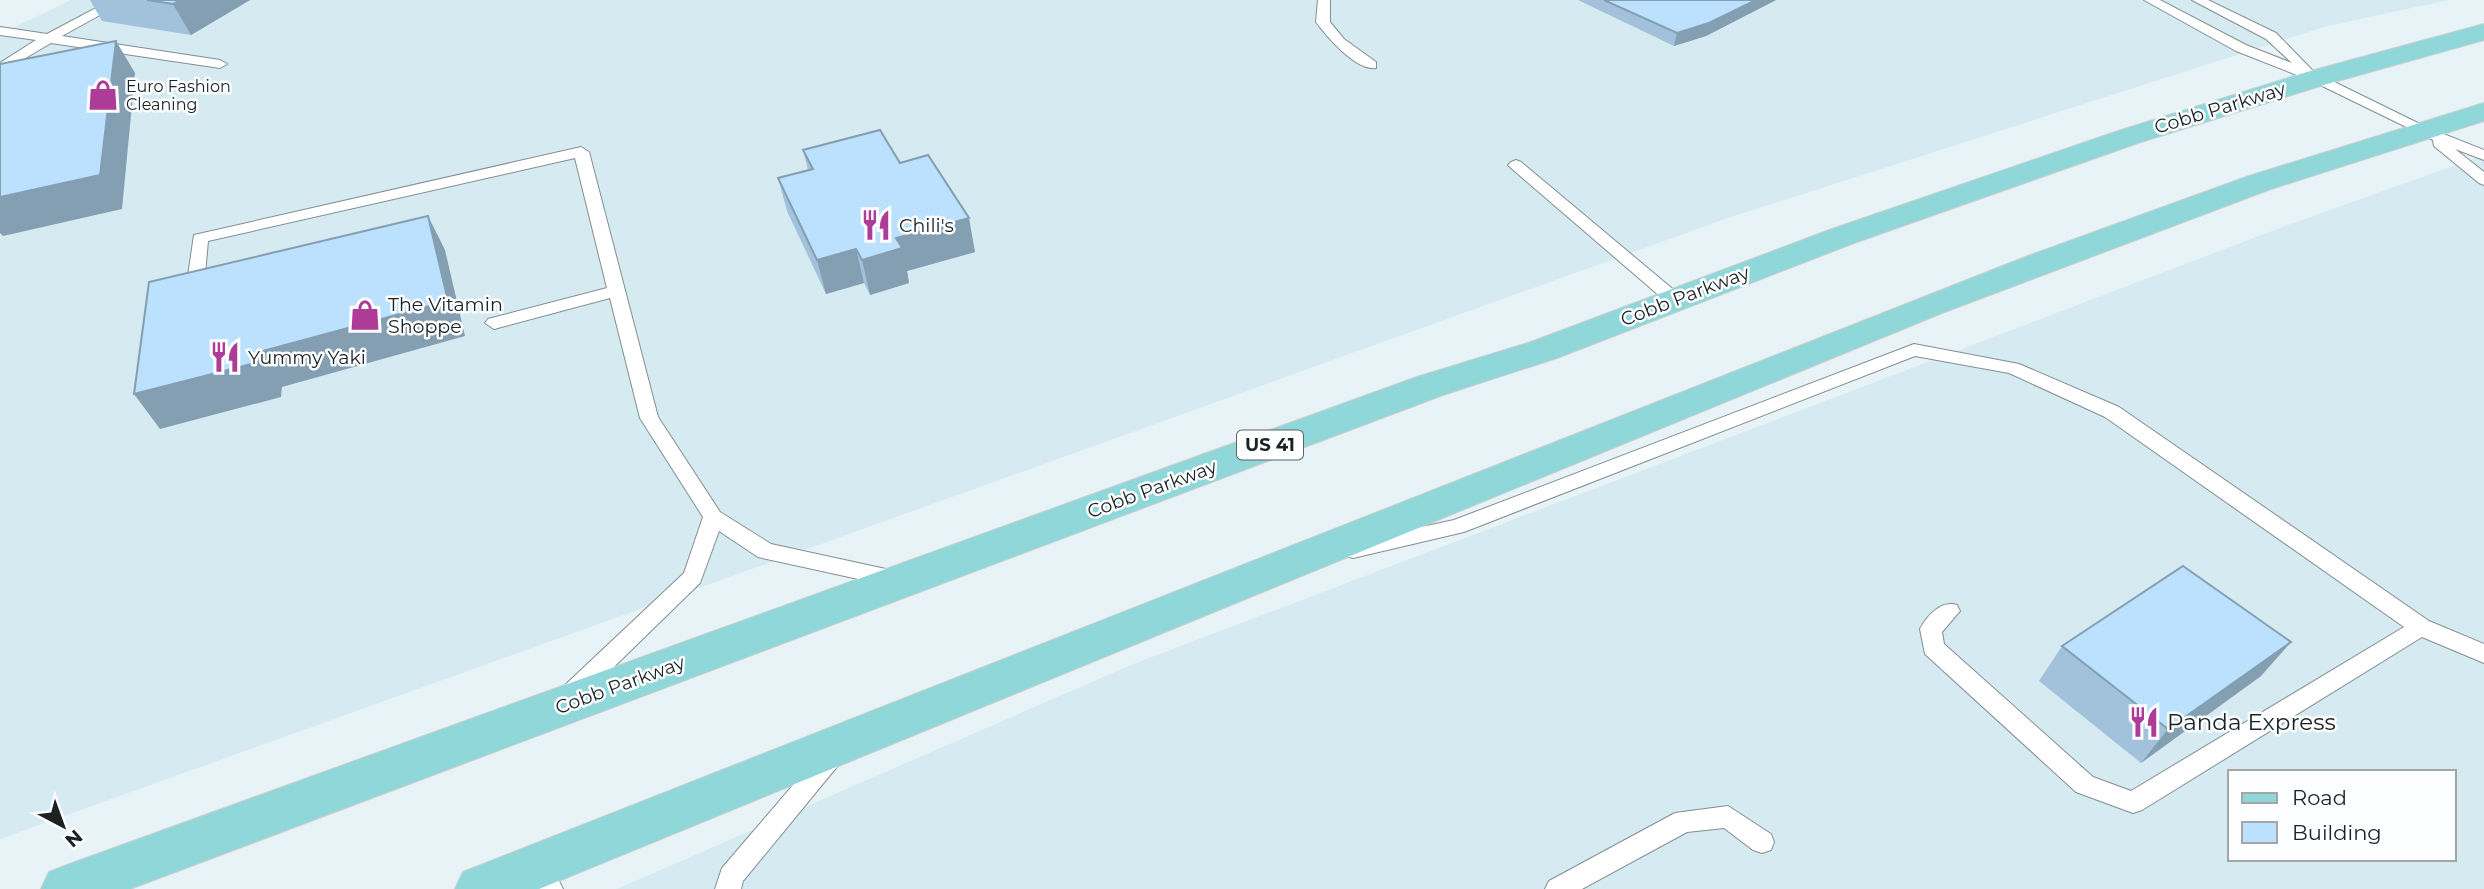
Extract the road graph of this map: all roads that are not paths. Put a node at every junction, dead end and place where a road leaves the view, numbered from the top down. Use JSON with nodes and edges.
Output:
{"nodes":[{"id":1,"x":121,"y":0,"type":"edge"},
{"id":2,"x":1324,"y":0,"type":"edge"},
{"id":3,"x":2150,"y":0,"type":"edge"},
{"id":4,"x":2198,"y":0,"type":"edge"},
{"id":5,"x":0,"y":31,"type":"edge"},
{"id":6,"x":2484,"y":32,"type":"edge"},
{"id":7,"x":48,"y":38,"type":"junction"},
{"id":8,"x":169,"y":56,"type":"junction"},
{"id":9,"x":129,"y":64,"type":"dead end"},
{"id":10,"x":220,"y":64,"type":"dead end"},
{"id":11,"x":1371,"y":65,"type":"dead end"},
{"id":12,"x":0,"y":69,"type":"edge"},
{"id":13,"x":2317,"y":78,"type":"junction"},
{"id":14,"x":2484,"y":112,"type":"edge"},
{"id":15,"x":2421,"y":130,"type":"junction"},
{"id":16,"x":2484,"y":155,"type":"edge"},
{"id":17,"x":1516,"y":165,"type":"dead end"},
{"id":18,"x":2484,"y":180,"type":"edge"},
{"id":19,"x":617,"y":291,"type":"junction"},
{"id":20,"x":194,"y":296,"type":"edge"},
{"id":21,"x":1675,"y":300,"type":"junction"},
{"id":22,"x":494,"y":323,"type":"dead end"},
{"id":23,"x":713,"y":517,"type":"junction"},
{"id":24,"x":1280,"y":565,"type":"junction"},
{"id":25,"x":903,"y":581,"type":"junction"},
{"id":26,"x":1949,"y":611,"type":"dead end"},
{"id":27,"x":2421,"y":627,"type":"junction"},
{"id":28,"x":2484,"y":654,"type":"edge"},
{"id":29,"x":556,"y":709,"type":"junction"},
{"id":30,"x":845,"y":741,"type":"junction"},
{"id":31,"x":1762,"y":842,"type":"dead end"},
{"id":32,"x":492,"y":885,"type":"edge"},
{"id":33,"x":67,"y":889,"type":"edge"},
{"id":34,"x":550,"y":889,"type":"edge"},
{"id":35,"x":728,"y":889,"type":"edge"},
{"id":36,"x":1558,"y":889,"type":"edge"}],
"edges":[{"from":1,"to":7,"type":"lane"},
{"from":2,"to":11,"type":"lane"},
{"from":3,"to":13,"type":"lane"},
{"from":4,"to":13,"type":"lane"},
{"from":5,"to":7,"type":"lane"},
{"from":6,"to":13,"type":"main road","name":"Cobb Parkway","number":"US 41"},
{"from":7,"to":8,"type":"lane"},
{"from":7,"to":12,"type":"lane"},
{"from":8,"to":9,"type":"lane"},
{"from":8,"to":10,"type":"lane"},
{"from":13,"to":15,"type":"lane"},
{"from":13,"to":21,"type":"main road","name":"Cobb Parkway","number":"US 41"},
{"from":14,"to":15,"type":"main road"},
{"from":15,"to":16,"type":"lane"},
{"from":15,"to":18,"type":"lane"},
{"from":15,"to":24,"type":"main road"},
{"from":17,"to":21,"type":"lane"},
{"from":19,"to":20,"type":"lane"},
{"from":19,"to":22,"type":"lane"},
{"from":19,"to":23,"type":"lane"},
{"from":21,"to":25,"type":"main road","name":"Cobb Parkway","number":"US 41"},
{"from":23,"to":25,"type":"lane"},
{"from":23,"to":29,"type":"lane"},
{"from":24,"to":27,"type":"lane"},
{"from":24,"to":30,"type":"main road"},
{"from":25,"to":29,"type":"main road","name":"Cobb Parkway","number":"US 41"},
{"from":26,"to":27,"type":"lane"},
{"from":27,"to":28,"type":"lane"},
{"from":29,"to":33,"type":"main road","name":"Cobb Parkway","number":"US 41"},
{"from":30,"to":32,"type":"main road"},
{"from":30,"to":35,"type":"lane"},
{"from":31,"to":36,"type":"lane"},
{"from":32,"to":34,"type":"lane"}]}
